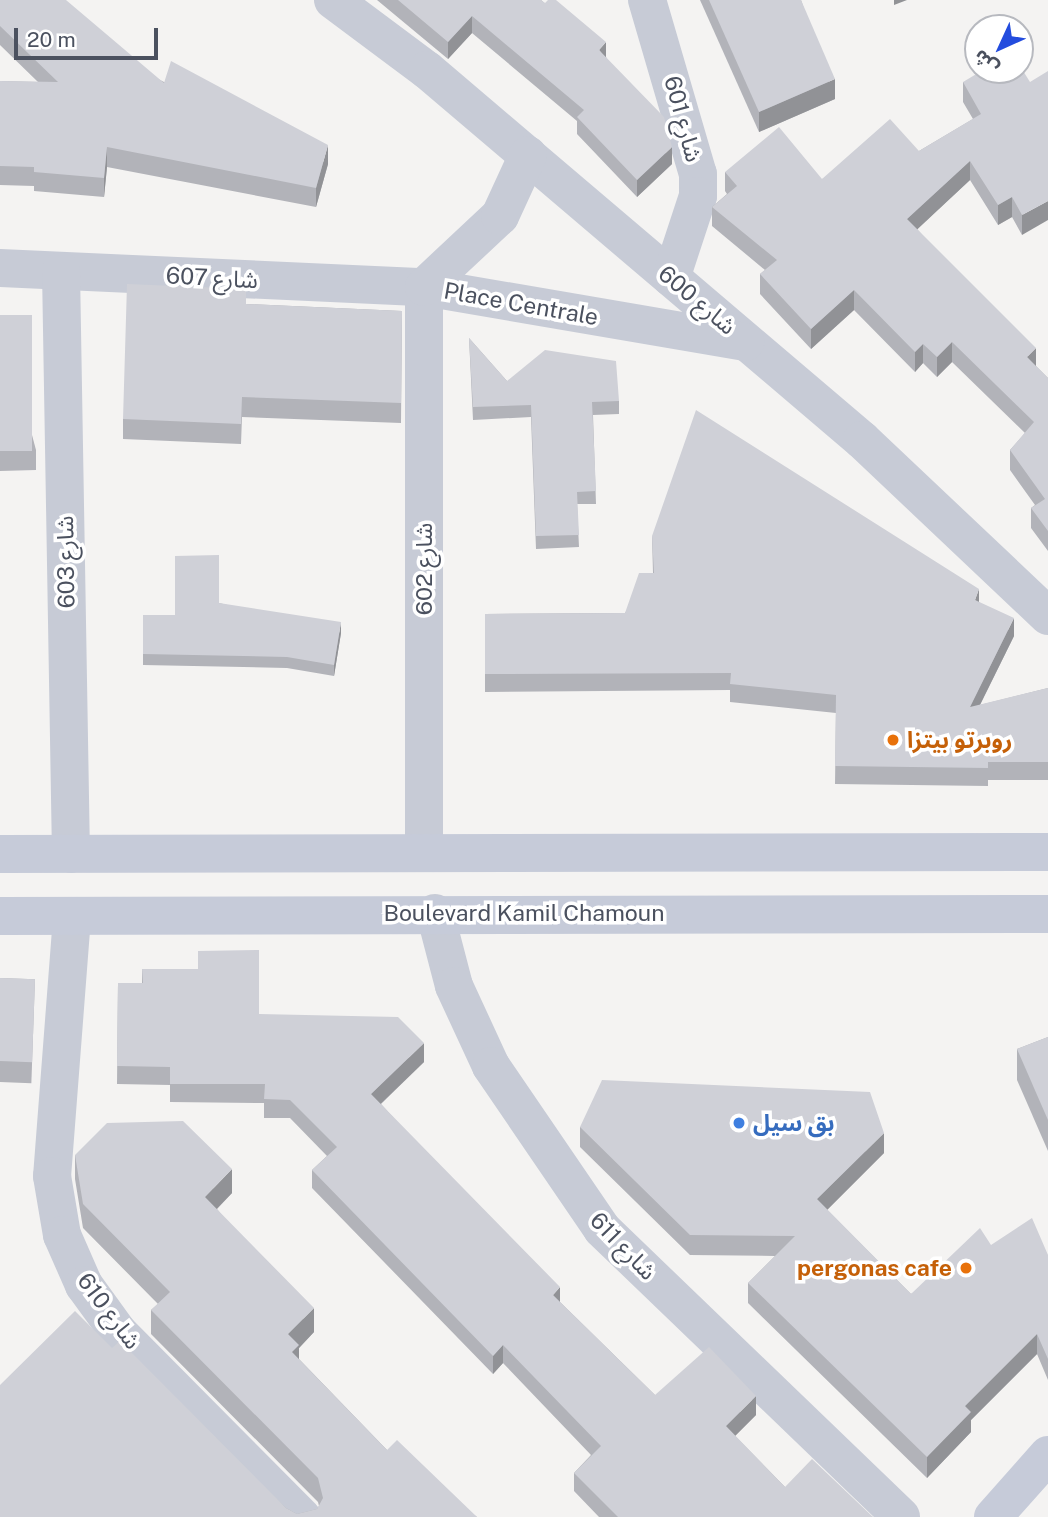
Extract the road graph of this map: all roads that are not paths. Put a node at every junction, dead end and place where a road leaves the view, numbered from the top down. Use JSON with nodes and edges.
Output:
{"nodes":[{"id":1,"x":333,"y":0,"type":"edge"},
{"id":2,"x":647,"y":0,"type":"edge"},
{"id":3,"x":528,"y":155,"type":"junction"},
{"id":4,"x":0,"y":268,"type":"edge"},
{"id":5,"x":61,"y":271,"type":"junction"},
{"id":6,"x":671,"y":278,"type":"junction"},
{"id":7,"x":424,"y":287,"type":"junction"},
{"id":8,"x":747,"y":342,"type":"junction"},
{"id":9,"x":1048,"y":616,"type":"edge"},
{"id":10,"x":424,"y":852,"type":"junction"},
{"id":11,"x":1048,"y":852,"type":"edge"},
{"id":12,"x":0,"y":853,"type":"edge"},
{"id":13,"x":71,"y":854,"type":"junction"},
{"id":14,"x":435,"y":914,"type":"junction"},
{"id":15,"x":1048,"y":914,"type":"edge"},
{"id":16,"x":0,"y":916,"type":"edge"},
{"id":17,"x":72,"y":917,"type":"junction"},
{"id":18,"x":1048,"y":1455,"type":"edge"},
{"id":19,"x":302,"y":1517,"type":"edge"},
{"id":20,"x":901,"y":1517,"type":"edge"},
{"id":21,"x":993,"y":1517,"type":"edge"}],
"edges":[{"from":1,"to":3,"type":"street","name":"شارع 600"},
{"from":2,"to":6,"type":"street","name":"شارع 601"},
{"from":3,"to":6,"type":"street","name":"شارع 600"},
{"from":3,"to":7,"type":"street","name":"Place Centrale"},
{"from":4,"to":5,"type":"street","name":"شارع 607"},
{"from":5,"to":7,"type":"street","name":"شارع 607"},
{"from":5,"to":13,"type":"street","name":"شارع 603"},
{"from":6,"to":8,"type":"street","name":"شارع 600"},
{"from":7,"to":8,"type":"street","name":"Place Centrale"},
{"from":7,"to":10,"type":"street","name":"شارع 602"},
{"from":8,"to":9,"type":"street","name":"شارع 600"},
{"from":10,"to":11,"type":"main road"},
{"from":10,"to":13,"type":"main road"},
{"from":12,"to":13,"type":"main road"},
{"from":14,"to":15,"type":"main road","name":"Boulevard Kamil Chamoun"},
{"from":14,"to":17,"type":"main road","name":"Boulevard Kamil Chamoun"},
{"from":14,"to":20,"type":"street","name":"شارع 611"},
{"from":16,"to":17,"type":"main road","name":"Boulevard Kamil Chamoun"},
{"from":17,"to":19,"type":"street","name":"شارع 610"},
{"from":18,"to":21,"type":"main road"}]}
